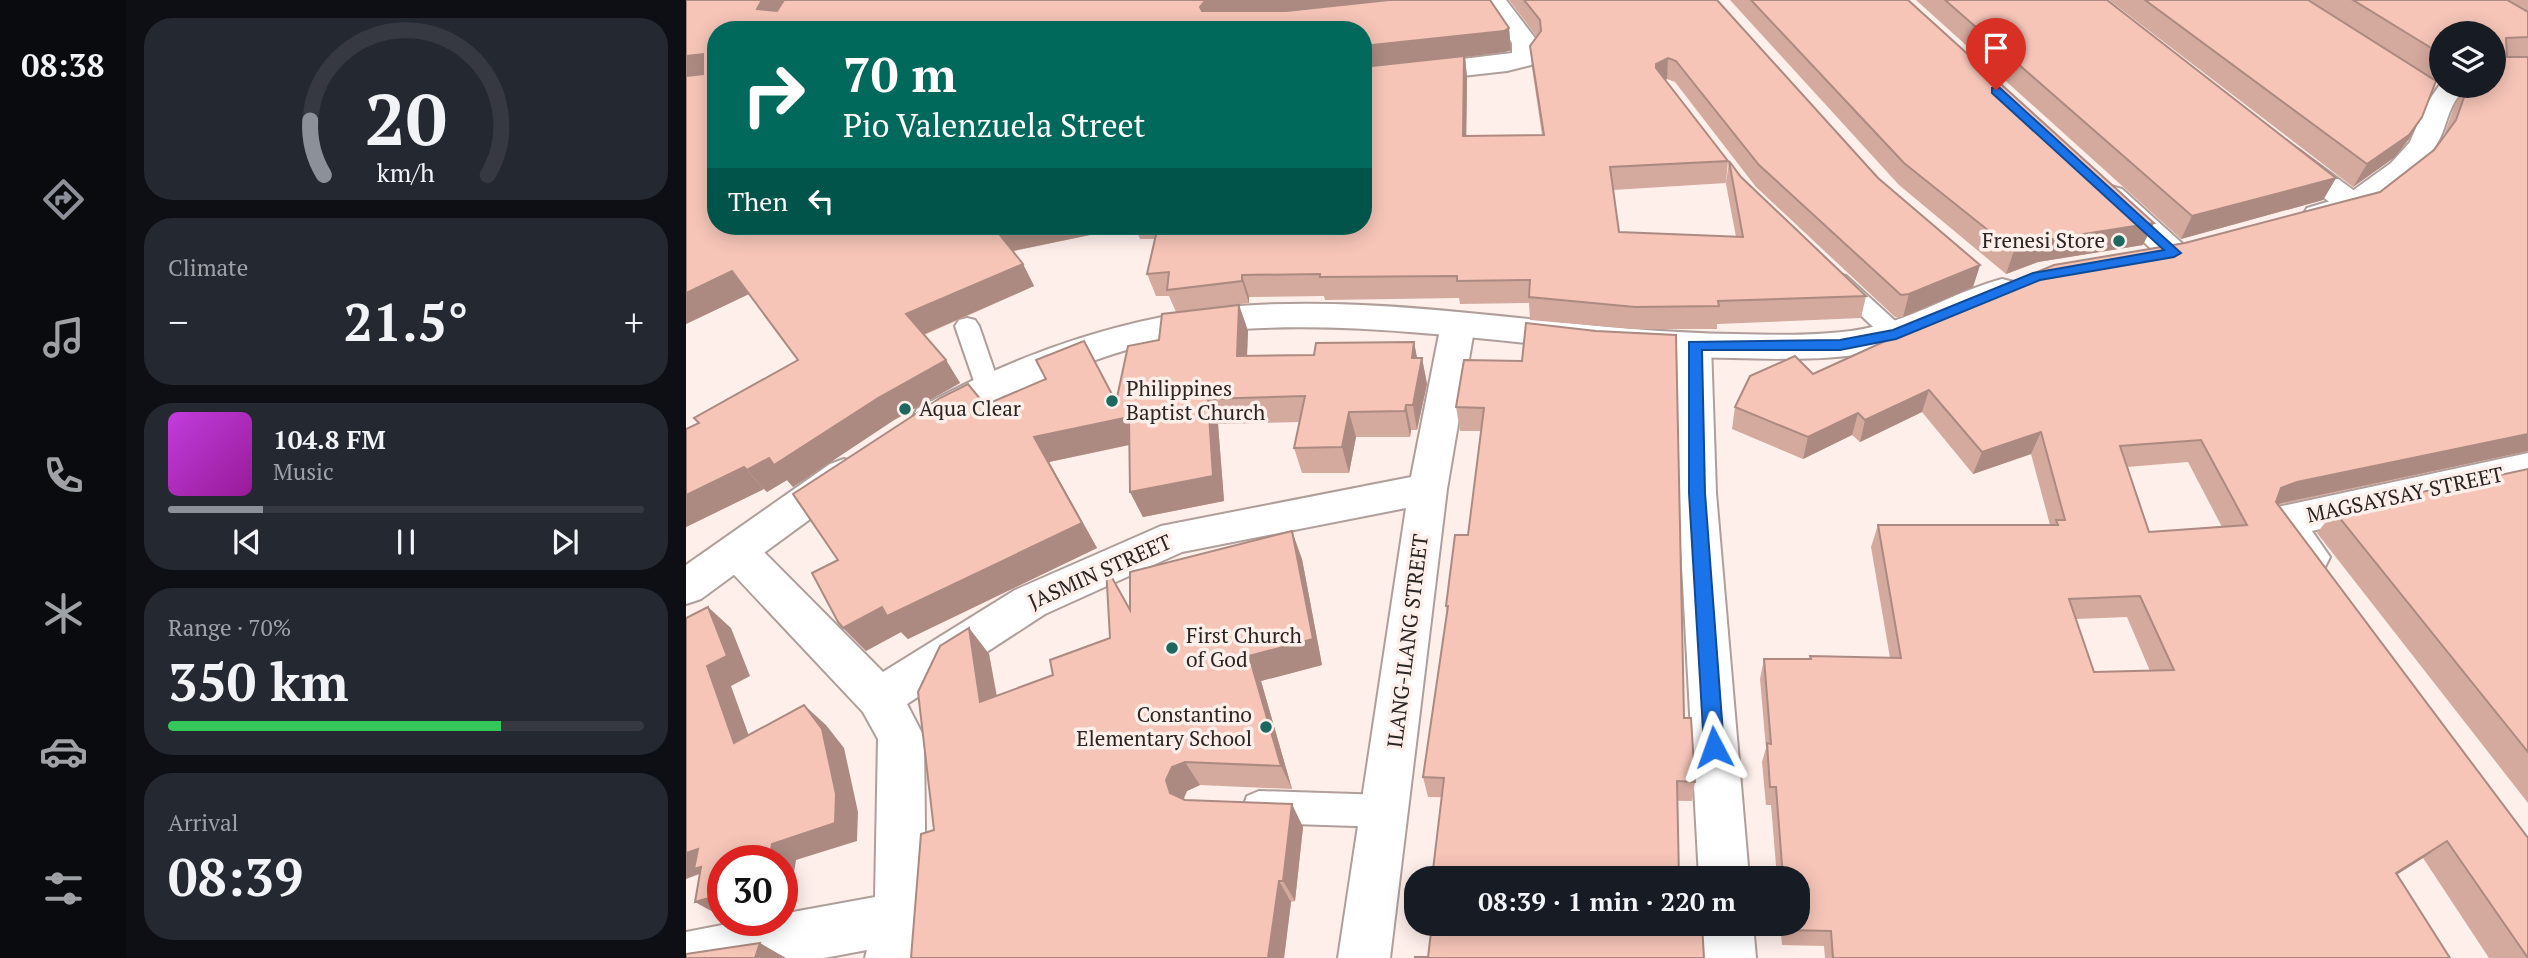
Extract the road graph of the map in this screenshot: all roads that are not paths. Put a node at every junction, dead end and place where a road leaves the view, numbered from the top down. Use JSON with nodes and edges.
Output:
{"nodes":[{"id":1,"x":1485,"y":1,"type":"edge"},
{"id":2,"x":1372,"y":78,"type":"edge"},
{"id":3,"x":2436,"y":98,"type":"edge"},
{"id":4,"x":2265,"y":137,"type":"edge"},
{"id":5,"x":2092,"y":178,"type":"edge"},
{"id":6,"x":2353,"y":205,"type":"junction"},
{"id":7,"x":2289,"y":222,"type":"edge"},
{"id":8,"x":2133,"y":260,"type":"edge"},
{"id":9,"x":1823,"y":266,"type":"edge"},
{"id":10,"x":2002,"y":281,"type":"dead end"},
{"id":11,"x":1458,"y":324,"type":"junction"},
{"id":12,"x":967,"y":326,"type":"dead end"},
{"id":13,"x":1896,"y":335,"type":"junction"},
{"id":14,"x":1694,"y":345,"type":"junction"},
{"id":15,"x":989,"y":390,"type":"junction"},
{"id":16,"x":907,"y":434,"type":"edge"},
{"id":17,"x":873,"y":456,"type":"edge"},
{"id":18,"x":2528,"y":468,"type":"edge"},
{"id":19,"x":1428,"y":489,"type":"junction"},
{"id":20,"x":737,"y":551,"type":"junction"},
{"id":21,"x":686,"y":587,"type":"edge"},
{"id":22,"x":2338,"y":592,"type":"edge"},
{"id":23,"x":878,"y":698,"type":"junction"},
{"id":24,"x":1227,"y":805,"type":"edge"},
{"id":25,"x":1386,"y":811,"type":"junction"},
{"id":26,"x":1723,"y":866,"type":"edge"},
{"id":27,"x":1728,"y":936,"type":"edge"},
{"id":28,"x":896,"y":938,"type":"edge"},
{"id":29,"x":686,"y":958,"type":"edge"},
{"id":30,"x":1364,"y":958,"type":"edge"},
{"id":31,"x":1730,"y":958,"type":"edge"}],
"edges":[{"from":1,"to":2,"type":"street"},
{"from":3,"to":6,"type":"street"},
{"from":4,"to":6,"type":"street"},
{"from":5,"to":8,"type":"street"},
{"from":6,"to":7,"type":"street"},
{"from":9,"to":13,"type":"lane"},
{"from":10,"to":13,"type":"street"},
{"from":11,"to":14,"type":"street"},
{"from":11,"to":15,"type":"street"},
{"from":11,"to":19,"type":"street","name":"ILANG-ILANG STREET"},
{"from":12,"to":15,"type":"lane"},
{"from":13,"to":14,"type":"street"},
{"from":14,"to":26,"type":"street"},
{"from":15,"to":16,"type":"street"},
{"from":17,"to":20,"type":"street"},
{"from":18,"to":22,"type":"street","name":"MAGSAYSAY STREET"},
{"from":19,"to":23,"type":"street","name":"JASMIN STREET"},
{"from":19,"to":25,"type":"street","name":"ILANG-ILANG STREET"},
{"from":20,"to":21,"type":"street"},
{"from":20,"to":23,"type":"street"},
{"from":23,"to":28,"type":"street"},
{"from":24,"to":25,"type":"lane"},
{"from":25,"to":30,"type":"street","name":"ILANG-ILANG STREET"},
{"from":27,"to":31,"type":"street"},
{"from":28,"to":29,"type":"street"}]}
